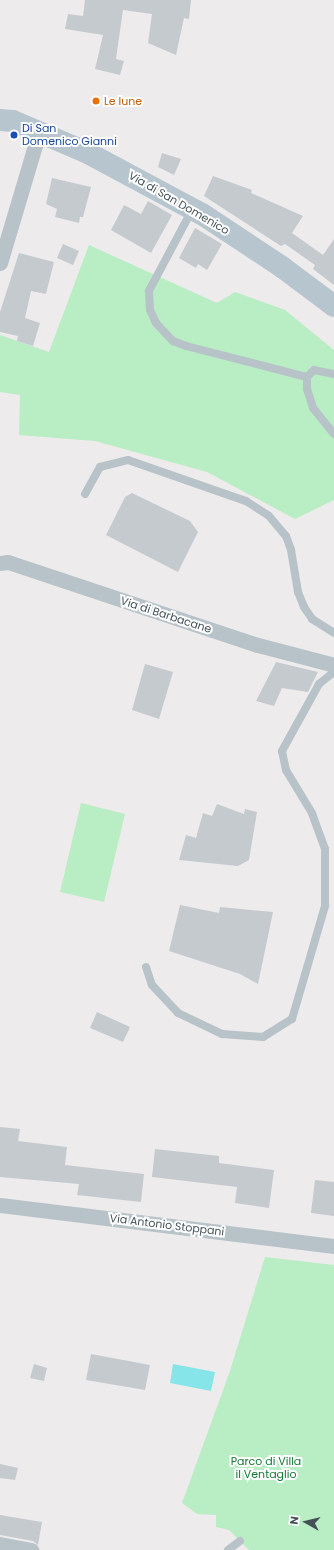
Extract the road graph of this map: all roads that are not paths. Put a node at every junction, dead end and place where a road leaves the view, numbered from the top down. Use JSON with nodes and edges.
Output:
{"nodes":[{"id":1,"x":4,"y":117,"type":"edge"},
{"id":2,"x":39,"y":132,"type":"junction"},
{"id":3,"x":192,"y":209,"type":"junction"},
{"id":4,"x":4,"y":237,"type":"edge"},
{"id":5,"x":0,"y":263,"type":"edge"},
{"id":6,"x":334,"y":306,"type":"edge"},
{"id":7,"x":334,"y":374,"type":"edge"},
{"id":8,"x":307,"y":377,"type":"junction"},
{"id":9,"x":334,"y":434,"type":"edge"},
{"id":10,"x":85,"y":494,"type":"dead end"},
{"id":11,"x":0,"y":563,"type":"edge"},
{"id":12,"x":334,"y":633,"type":"edge"},
{"id":13,"x":334,"y":665,"type":"edge"},
{"id":14,"x":334,"y":672,"type":"edge"},
{"id":15,"x":146,"y":967,"type":"dead end"},
{"id":16,"x":0,"y":1205,"type":"edge"},
{"id":17,"x":334,"y":1246,"type":"edge"},
{"id":18,"x":240,"y":1541,"type":"dead end"},
{"id":19,"x":0,"y":1544,"type":"edge"},
{"id":20,"x":31,"y":1550,"type":"edge"},
{"id":21,"x":228,"y":1550,"type":"edge"}],
"edges":[{"from":1,"to":2,"type":"main road","name":"Via di San Domenico"},
{"from":2,"to":3,"type":"main road","name":"Via di San Domenico"},
{"from":2,"to":4,"type":"street"},
{"from":3,"to":6,"type":"main road","name":"Via di San Domenico"},
{"from":3,"to":8,"type":"lane"},
{"from":4,"to":5,"type":"street"},
{"from":7,"to":8,"type":"lane"},
{"from":8,"to":9,"type":"lane"},
{"from":10,"to":12,"type":"lane"},
{"from":11,"to":13,"type":"street","name":"Via di Barbacane"},
{"from":14,"to":15,"type":"lane"},
{"from":16,"to":17,"type":"street","name":"Via Antonio Stoppani"},
{"from":18,"to":21,"type":"lane"},
{"from":19,"to":20,"type":"street"}]}
